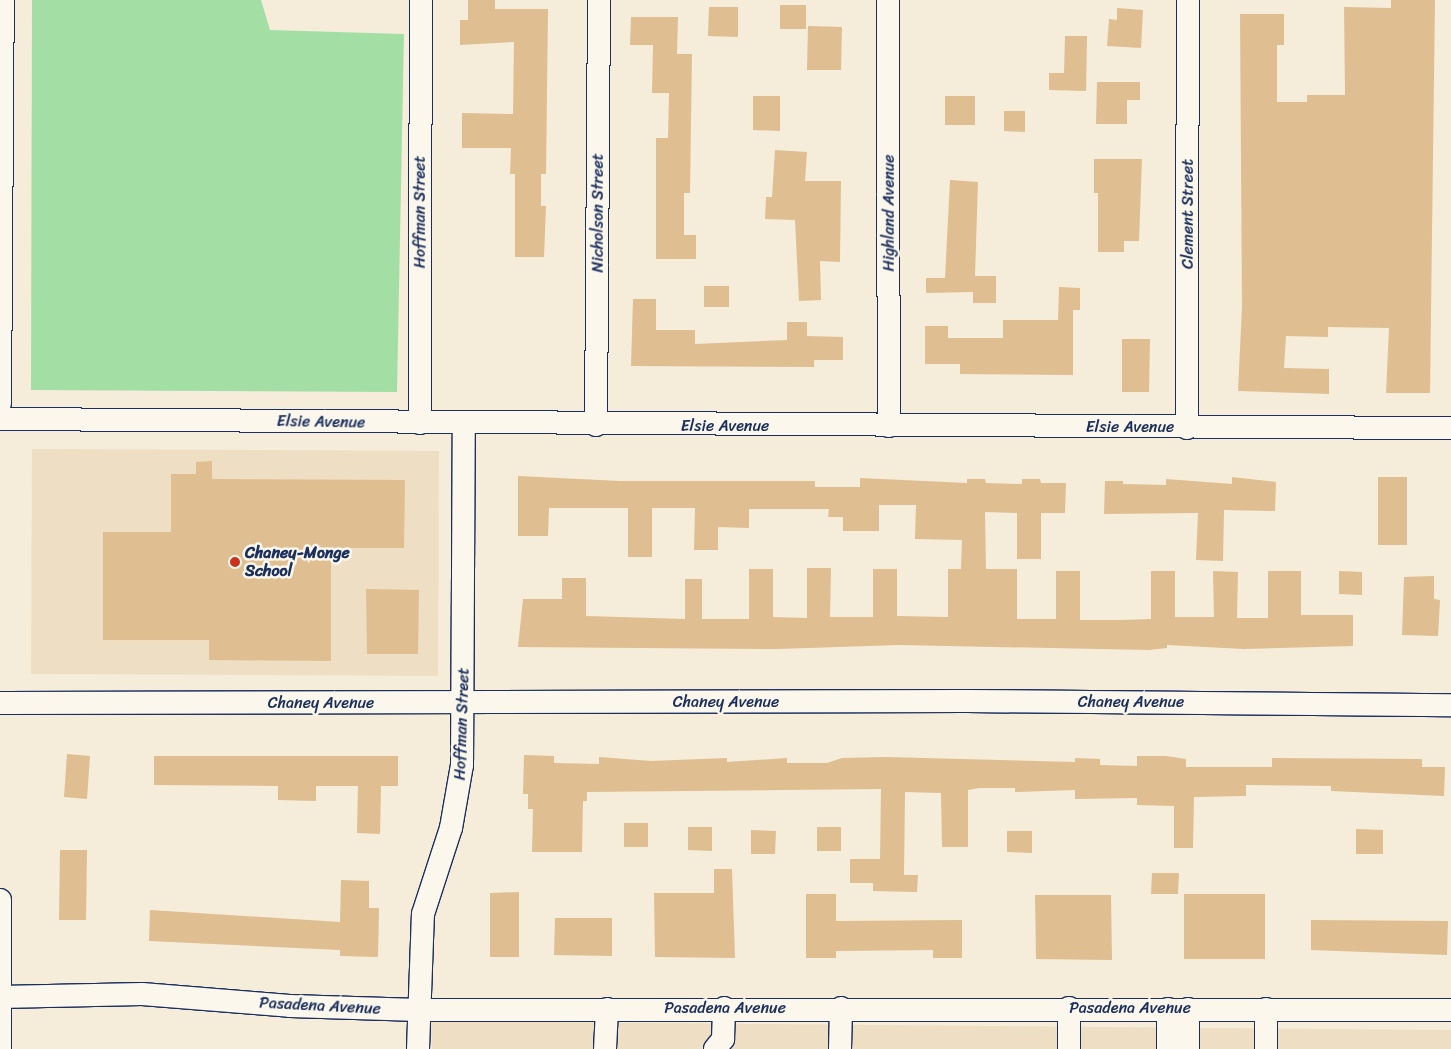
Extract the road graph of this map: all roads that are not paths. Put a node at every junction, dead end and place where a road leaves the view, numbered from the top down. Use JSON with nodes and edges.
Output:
{"nodes":[{"id":1,"x":3,"y":0,"type":"edge"},
{"id":2,"x":421,"y":0,"type":"edge"},
{"id":3,"x":599,"y":0,"type":"edge"},
{"id":4,"x":888,"y":0,"type":"edge"},
{"id":5,"x":1188,"y":0,"type":"edge"},
{"id":6,"x":0,"y":403,"type":"edge"},
{"id":7,"x":0,"y":419,"type":"edge"},
{"id":8,"x":420,"y":423,"type":"junction"},
{"id":9,"x":464,"y":423,"type":"junction"},
{"id":10,"x":596,"y":425,"type":"junction"},
{"id":11,"x":889,"y":426,"type":"junction"},
{"id":12,"x":1187,"y":428,"type":"junction"},
{"id":13,"x":1451,"y":428,"type":"edge"},
{"id":14,"x":0,"y":703,"type":"edge"},
{"id":15,"x":464,"y":703,"type":"junction"},
{"id":16,"x":1451,"y":704,"type":"edge"},
{"id":17,"x":0,"y":900,"type":"edge"},
{"id":18,"x":0,"y":997,"type":"edge"},
{"id":19,"x":724,"y":1008,"type":"junction"},
{"id":20,"x":841,"y":1008,"type":"junction"},
{"id":21,"x":1069,"y":1008,"type":"junction"},
{"id":22,"x":607,"y":1009,"type":"junction"},
{"id":23,"x":1178,"y":1009,"type":"junction"},
{"id":24,"x":1266,"y":1009,"type":"junction"},
{"id":25,"x":419,"y":1010,"type":"junction"},
{"id":26,"x":1451,"y":1010,"type":"edge"},
{"id":27,"x":0,"y":1049,"type":"edge"},
{"id":28,"x":418,"y":1049,"type":"edge"},
{"id":29,"x":606,"y":1049,"type":"edge"},
{"id":30,"x":715,"y":1049,"type":"edge"},
{"id":31,"x":840,"y":1049,"type":"edge"},
{"id":32,"x":1069,"y":1049,"type":"edge"},
{"id":33,"x":1168,"y":1049,"type":"edge"},
{"id":34,"x":1188,"y":1049,"type":"edge"},
{"id":35,"x":1266,"y":1049,"type":"edge"}],
"edges":[{"from":1,"to":6,"type":"street"},
{"from":2,"to":8,"type":"street","name":"Hoffman Street"},
{"from":3,"to":10,"type":"street","name":"Nicholson Street"},
{"from":4,"to":11,"type":"street","name":"Highland Avenue"},
{"from":5,"to":12,"type":"street","name":"Clement Street"},
{"from":7,"to":8,"type":"street","name":"Elsie Avenue"},
{"from":8,"to":9,"type":"street","name":"Elsie Avenue"},
{"from":9,"to":10,"type":"street","name":"Elsie Avenue"},
{"from":9,"to":15,"type":"street","name":"Hoffman Street"},
{"from":10,"to":11,"type":"street","name":"Elsie Avenue"},
{"from":11,"to":12,"type":"street","name":"Elsie Avenue"},
{"from":12,"to":13,"type":"street","name":"Elsie Avenue"},
{"from":14,"to":15,"type":"street","name":"Chaney Avenue"},
{"from":15,"to":16,"type":"street","name":"Chaney Avenue"},
{"from":15,"to":25,"type":"street","name":"Hoffman Street"},
{"from":17,"to":18,"type":"street"},
{"from":18,"to":25,"type":"street","name":"Pasadena Avenue"},
{"from":18,"to":27,"type":"street"},
{"from":19,"to":20,"type":"street","name":"Pasadena Avenue"},
{"from":19,"to":22,"type":"street","name":"Pasadena Avenue"},
{"from":19,"to":30,"type":"street"},
{"from":20,"to":21,"type":"street","name":"Pasadena Avenue"},
{"from":20,"to":31,"type":"street"},
{"from":21,"to":23,"type":"street","name":"Pasadena Avenue"},
{"from":21,"to":32,"type":"street"},
{"from":22,"to":25,"type":"street","name":"Pasadena Avenue"},
{"from":22,"to":29,"type":"street"},
{"from":23,"to":24,"type":"street","name":"Pasadena Avenue"},
{"from":23,"to":33,"type":"street"},
{"from":23,"to":34,"type":"street"},
{"from":24,"to":26,"type":"street","name":"Pasadena Avenue"},
{"from":24,"to":35,"type":"street"},
{"from":25,"to":28,"type":"street","name":"Hoffman Street"}]}
